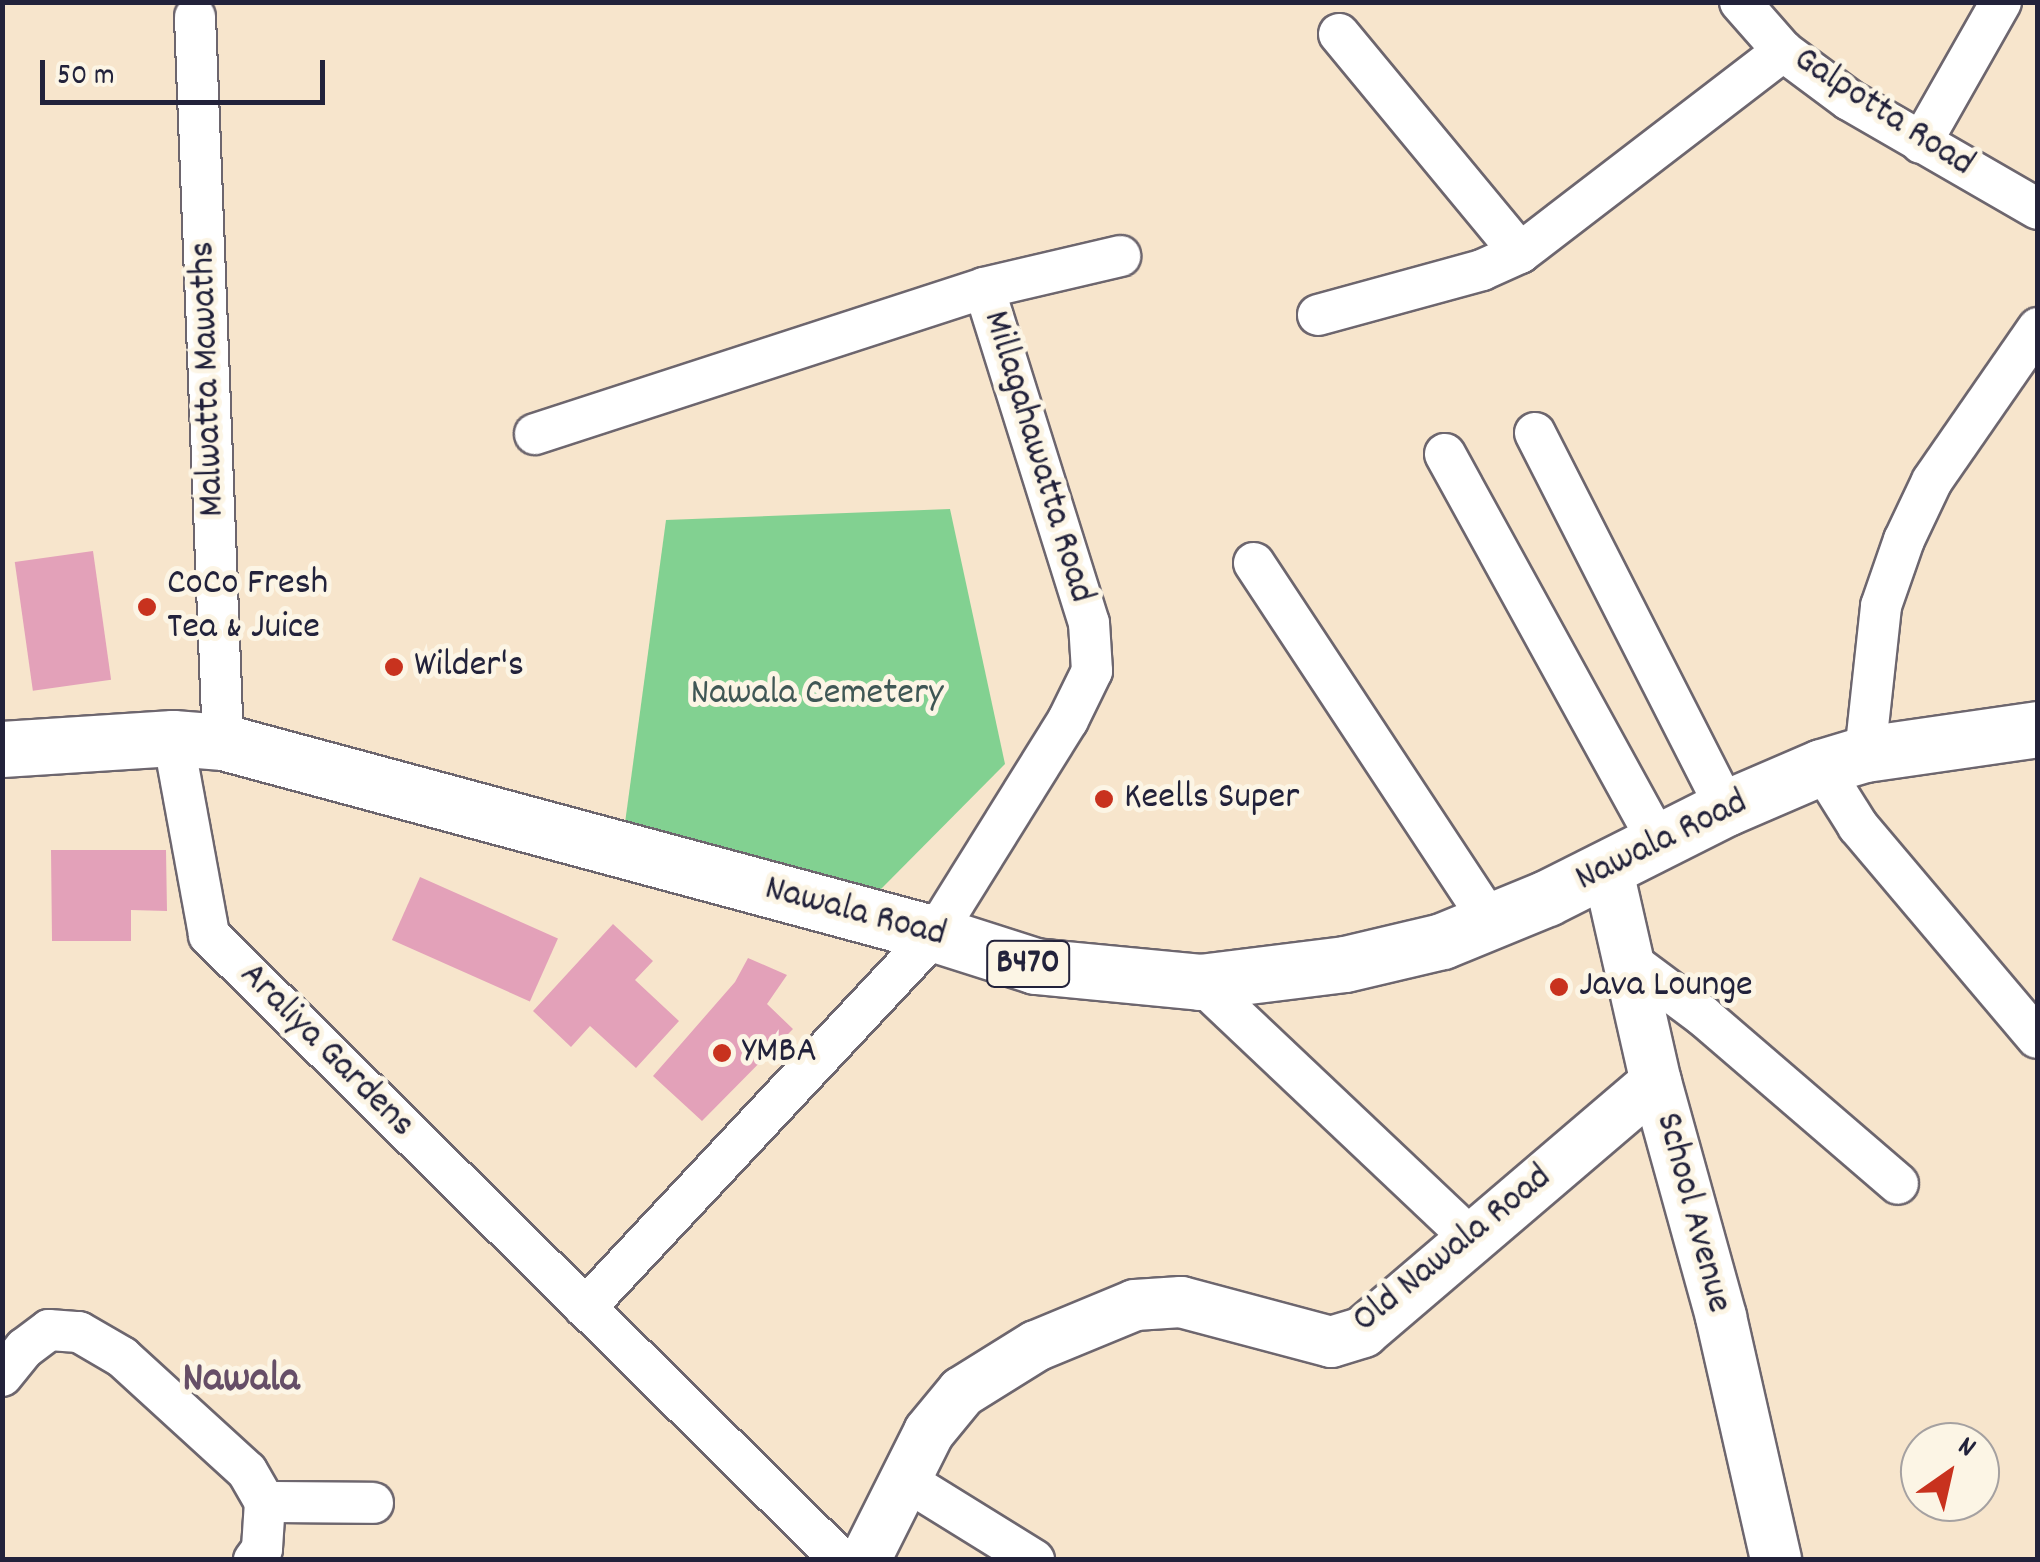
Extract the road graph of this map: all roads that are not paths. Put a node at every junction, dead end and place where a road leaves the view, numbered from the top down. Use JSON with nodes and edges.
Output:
{"nodes":[{"id":1,"x":1740,"y":2,"type":"edge"},
{"id":2,"x":2002,"y":2,"type":"edge"},
{"id":3,"x":195,"y":17,"type":"dead end"},
{"id":4,"x":1340,"y":34,"type":"dead end"},
{"id":5,"x":1783,"y":51,"type":"junction"},
{"id":6,"x":1921,"y":143,"type":"junction"},
{"id":7,"x":2038,"y":208,"type":"edge"},
{"id":8,"x":1520,"y":253,"type":"junction"},
{"id":9,"x":1120,"y":256,"type":"dead end"},
{"id":10,"x":984,"y":288,"type":"junction"},
{"id":11,"x":1318,"y":315,"type":"dead end"},
{"id":12,"x":2038,"y":328,"type":"edge"},
{"id":13,"x":535,"y":434,"type":"dead end"},
{"id":14,"x":1536,"y":434,"type":"dead end"},
{"id":15,"x":1445,"y":454,"type":"dead end"},
{"id":16,"x":1254,"y":564,"type":"dead end"},
{"id":17,"x":2038,"y":730,"type":"edge"},
{"id":18,"x":198,"y":740,"type":"junction"},
{"id":19,"x":2,"y":749,"type":"edge"},
{"id":20,"x":1843,"y":760,"type":"junction"},
{"id":21,"x":1726,"y":808,"type":"junction"},
{"id":22,"x":1658,"y":842,"type":"junction"},
{"id":23,"x":1607,"y":867,"type":"junction"},
{"id":24,"x":1492,"y":922,"type":"junction"},
{"id":25,"x":935,"y":934,"type":"junction"},
{"id":26,"x":1628,"y":960,"type":"junction"},
{"id":27,"x":1200,"y":982,"type":"junction"},
{"id":28,"x":2037,"y":1038,"type":"edge"},
{"id":29,"x":1656,"y":1082,"type":"junction"},
{"id":30,"x":1898,"y":1184,"type":"dead end"},
{"id":31,"x":1471,"y":1238,"type":"junction"},
{"id":32,"x":586,"y":1308,"type":"junction"},
{"id":33,"x":2,"y":1376,"type":"edge"},
{"id":34,"x":905,"y":1480,"type":"junction"},
{"id":35,"x":264,"y":1502,"type":"junction"},
{"id":36,"x":373,"y":1503,"type":"dead end"},
{"id":37,"x":254,"y":1560,"type":"edge"},
{"id":38,"x":840,"y":1560,"type":"edge"},
{"id":39,"x":865,"y":1560,"type":"edge"},
{"id":40,"x":1034,"y":1560,"type":"edge"},
{"id":41,"x":1776,"y":1560,"type":"edge"}],
"edges":[{"from":1,"to":5,"type":"street","name":"Galpotta Road"},
{"from":2,"to":6,"type":"street"},
{"from":3,"to":18,"type":"street","name":"Malwatta Mawaths"},
{"from":4,"to":8,"type":"street"},
{"from":5,"to":6,"type":"street","name":"Galpotta Road"},
{"from":5,"to":8,"type":"street"},
{"from":6,"to":7,"type":"street","name":"Galpotta Road"},
{"from":8,"to":11,"type":"street"},
{"from":9,"to":10,"type":"street"},
{"from":10,"to":13,"type":"street","name":"Millagahawatta Road"},
{"from":10,"to":25,"type":"street","name":"Millagahawatta Road"},
{"from":12,"to":20,"type":"street"},
{"from":14,"to":21,"type":"street"},
{"from":15,"to":22,"type":"street"},
{"from":16,"to":24,"type":"street"},
{"from":17,"to":20,"type":"main road","name":"Nawala Road","number":"B470"},
{"from":18,"to":19,"type":"main road","name":"Nawala Road","number":"B470"},
{"from":18,"to":25,"type":"main road","name":"Nawala Road","number":"B470"},
{"from":18,"to":32,"type":"street","name":"Araliya Gardens"},
{"from":20,"to":21,"type":"main road","name":"Nawala Road","number":"B470"},
{"from":20,"to":28,"type":"street"},
{"from":21,"to":22,"type":"main road","name":"Nawala Road","number":"B470"},
{"from":22,"to":23,"type":"main road","name":"Nawala Road","number":"B470"},
{"from":23,"to":24,"type":"main road","name":"Nawala Road","number":"B470"},
{"from":23,"to":26,"type":"street","name":"School Avenue"},
{"from":24,"to":27,"type":"main road","name":"Nawala Road","number":"B470"},
{"from":25,"to":27,"type":"main road","name":"Nawala Road","number":"B470"},
{"from":25,"to":32,"type":"street"},
{"from":26,"to":29,"type":"street","name":"School Avenue"},
{"from":26,"to":30,"type":"street"},
{"from":27,"to":31,"type":"street"},
{"from":29,"to":31,"type":"street","name":"Old Nawala Road"},
{"from":29,"to":41,"type":"street","name":"School Avenue"},
{"from":31,"to":34,"type":"street","name":"Old Nawala Road"},
{"from":32,"to":38,"type":"street","name":"Araliya Gardens"},
{"from":33,"to":35,"type":"street"},
{"from":34,"to":39,"type":"street","name":"Old Nawala Road"},
{"from":34,"to":40,"type":"street"},
{"from":35,"to":36,"type":"street"},
{"from":35,"to":37,"type":"street"}]}
